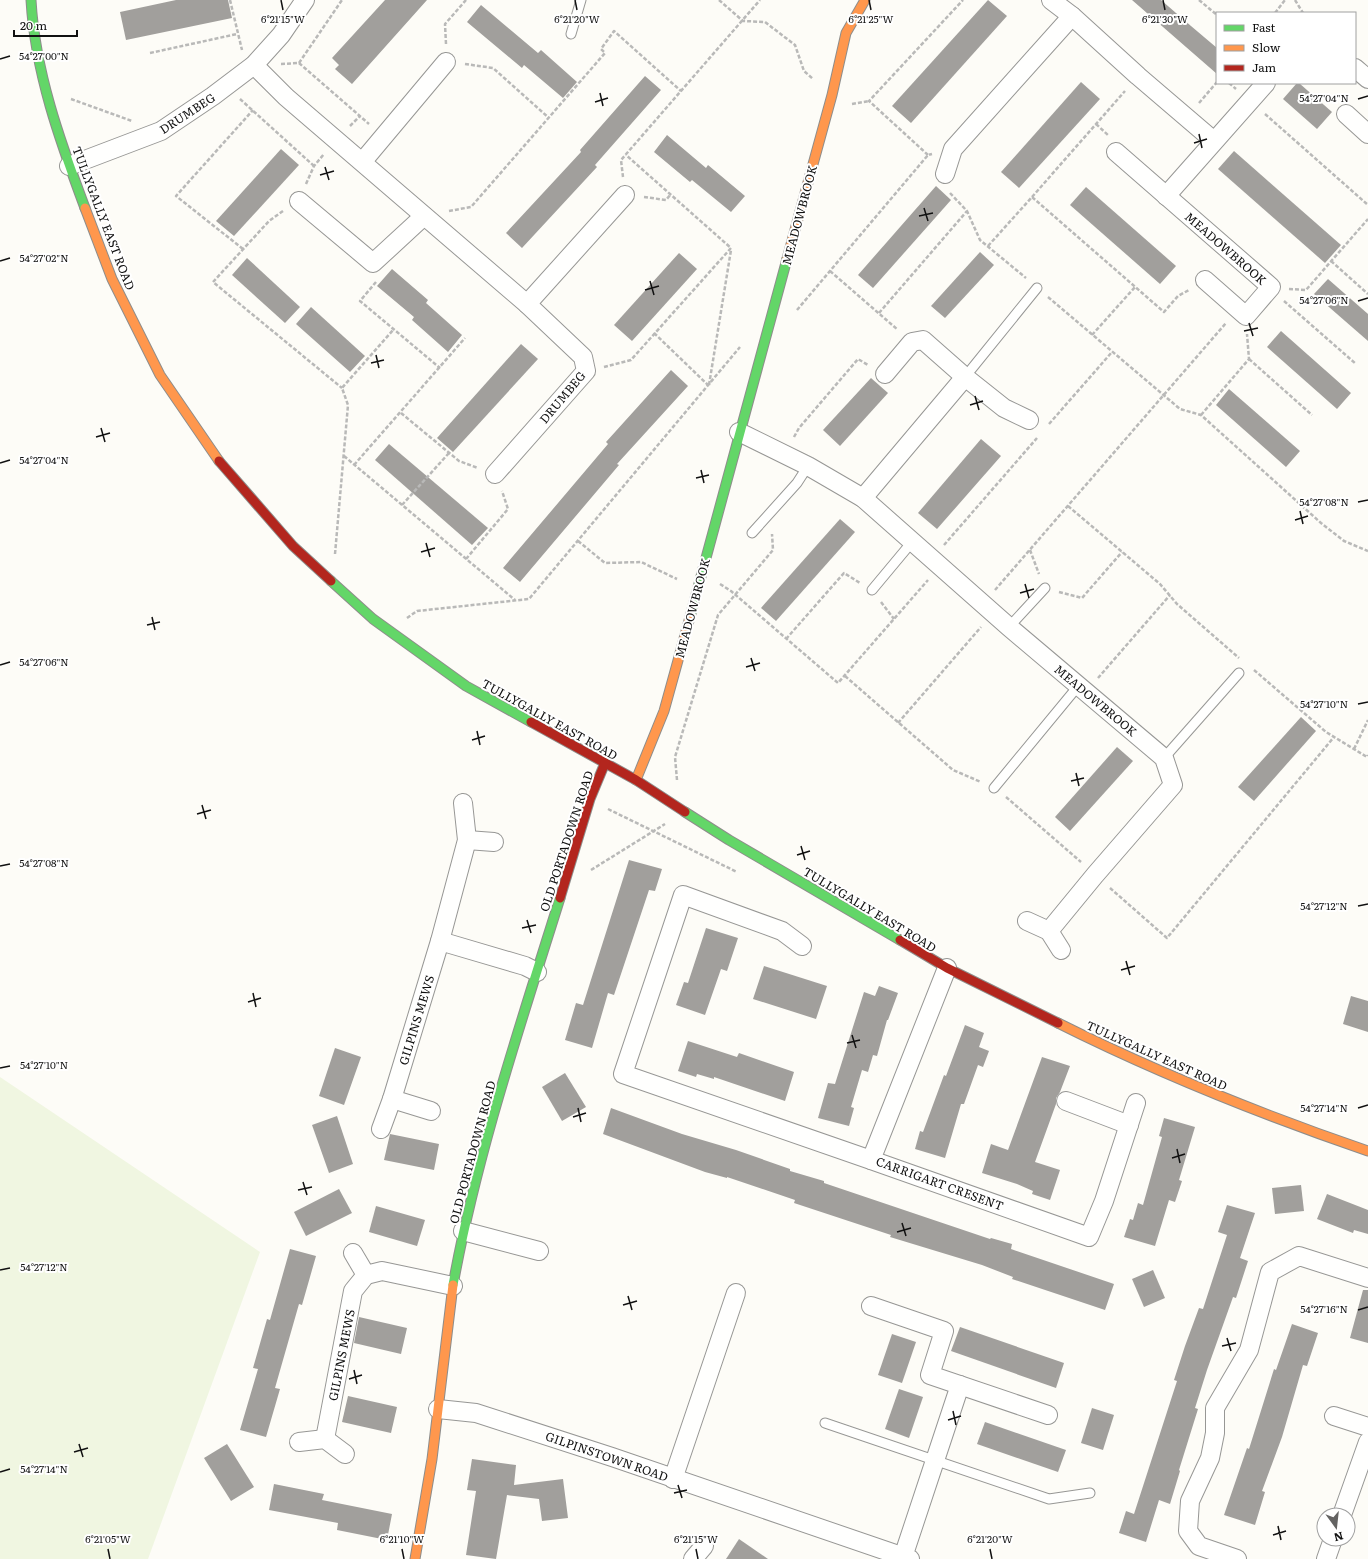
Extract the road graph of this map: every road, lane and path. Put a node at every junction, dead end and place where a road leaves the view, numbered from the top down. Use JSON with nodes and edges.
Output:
{"nodes":[{"id":1,"x":31,"y":0,"type":"edge"},
{"id":2,"x":230,"y":0,"type":"edge"},
{"id":3,"x":304,"y":0,"type":"edge"},
{"id":4,"x":342,"y":0,"type":"edge"},
{"id":5,"x":466,"y":0,"type":"edge"},
{"id":6,"x":581,"y":0,"type":"edge"},
{"id":7,"x":719,"y":0,"type":"edge"},
{"id":8,"x":760,"y":0,"type":"edge"},
{"id":9,"x":864,"y":0,"type":"edge"},
{"id":10,"x":964,"y":0,"type":"edge"},
{"id":11,"x":1051,"y":0,"type":"edge"},
{"id":12,"x":1199,"y":0,"type":"edge"},
{"id":13,"x":1285,"y":0,"type":"edge"},
{"id":14,"x":1295,"y":0,"type":"edge"},
{"id":15,"x":1275,"y":12,"type":"edge"},
{"id":16,"x":1302,"y":12,"type":"edge"},
{"id":17,"x":1216,"y":14,"type":"edge"},
{"id":18,"x":1072,"y":16,"type":"junction"},
{"id":19,"x":743,"y":21,"type":"junction"},
{"id":20,"x":237,"y":34,"type":"junction"},
{"id":21,"x":571,"y":34,"type":"dead end"},
{"id":22,"x":150,"y":53,"type":"dead end"},
{"id":23,"x":446,"y":62,"type":"junction"},
{"id":24,"x":298,"y":63,"type":"junction"},
{"id":25,"x":254,"y":65,"type":"junction"},
{"id":26,"x":1356,"y":69,"type":"edge"},
{"id":27,"x":1138,"y":76,"type":"junction"},
{"id":28,"x":1368,"y":79,"type":"edge"},
{"id":29,"x":43,"y":82,"type":"junction"},
{"id":30,"x":1216,"y":83,"type":"edge"},
{"id":31,"x":1265,"y":84,"type":"edge"},
{"id":32,"x":226,"y":86,"type":"junction"},
{"id":33,"x":682,"y":91,"type":"junction"},
{"id":34,"x":832,"y":95,"type":"junction"},
{"id":35,"x":1250,"y":101,"type":"junction"},
{"id":36,"x":253,"y":110,"type":"junction"},
{"id":37,"x":1346,"y":114,"type":"dead end"},
{"id":38,"x":549,"y":118,"type":"junction"},
{"id":39,"x":1187,"y":118,"type":"junction"},
{"id":40,"x":161,"y":131,"type":"junction"},
{"id":41,"x":1368,"y":134,"type":"edge"},
{"id":42,"x":383,"y":137,"type":"junction"},
{"id":43,"x":1214,"y":141,"type":"junction"},
{"id":44,"x":953,"y":149,"type":"junction"},
{"id":45,"x":1116,"y":152,"type":"dead end"},
{"id":46,"x":626,"y":155,"type":"junction"},
{"id":47,"x":928,"y":155,"type":"junction"},
{"id":48,"x":363,"y":161,"type":"junction"},
{"id":49,"x":69,"y":166,"type":"junction"},
{"id":50,"x":314,"y":166,"type":"dead end"},
{"id":51,"x":918,"y":167,"type":"junction"},
{"id":52,"x":945,"y":174,"type":"junction"},
{"id":53,"x":671,"y":194,"type":"junction"},
{"id":54,"x":625,"y":195,"type":"junction"},
{"id":55,"x":1166,"y":196,"type":"junction"},
{"id":56,"x":1032,"y":197,"type":"junction"},
{"id":57,"x":299,"y":201,"type":"dead end"},
{"id":58,"x":1368,"y":205,"type":"edge"},
{"id":59,"x":967,"y":210,"type":"junction"},
{"id":60,"x":424,"y":216,"type":"junction"},
{"id":61,"x":1368,"y":219,"type":"edge"},
{"id":62,"x":988,"y":246,"type":"junction"},
{"id":63,"x":732,"y":248,"type":"junction"},
{"id":64,"x":1331,"y":261,"type":"junction"},
{"id":65,"x":373,"y":263,"type":"junction"},
{"id":66,"x":830,"y":271,"type":"junction"},
{"id":67,"x":1205,"y":280,"type":"joint"},
{"id":68,"x":1135,"y":287,"type":"junction"},
{"id":69,"x":1037,"y":288,"type":"junction"},
{"id":70,"x":1270,"y":288,"type":"junction"},
{"id":71,"x":1368,"y":294,"type":"edge"},
{"id":72,"x":528,"y":304,"type":"junction"},
{"id":73,"x":1242,"y":312,"type":"junction"},
{"id":74,"x":878,"y":313,"type":"junction"},
{"id":75,"x":768,"y":328,"type":"junction"},
{"id":76,"x":394,"y":329,"type":"junction"},
{"id":77,"x":654,"y":333,"type":"junction"},
{"id":78,"x":1092,"y":335,"type":"junction"},
{"id":79,"x":465,"y":338,"type":"dead end"},
{"id":80,"x":744,"y":342,"type":"dead end"},
{"id":81,"x":912,"y":342,"type":"junction"},
{"id":82,"x":1112,"y":352,"type":"junction"},
{"id":83,"x":1250,"y":359,"type":"junction"},
{"id":84,"x":1356,"y":364,"type":"dead end"},
{"id":85,"x":440,"y":368,"type":"junction"},
{"id":86,"x":586,"y":371,"type":"junction"},
{"id":87,"x":885,"y":374,"type":"joint"},
{"id":88,"x":965,"y":377,"type":"junction"},
{"id":89,"x":708,"y":385,"type":"junction"},
{"id":90,"x":342,"y":388,"type":"junction"},
{"id":91,"x":1163,"y":396,"type":"junction"},
{"id":92,"x":401,"y":413,"type":"junction"},
{"id":93,"x":1201,"y":415,"type":"junction"},
{"id":94,"x":1312,"y":415,"type":"dead end"},
{"id":95,"x":1029,"y":420,"type":"dead end"},
{"id":96,"x":1046,"y":427,"type":"dead end"},
{"id":97,"x":739,"y":432,"type":"junction"},
{"id":98,"x":1041,"y":433,"type":"dead end"},
{"id":99,"x":449,"y":453,"type":"junction"},
{"id":100,"x":785,"y":455,"type":"junction"},
{"id":101,"x":344,"y":456,"type":"junction"},
{"id":102,"x":354,"y":465,"type":"junction"},
{"id":103,"x":808,"y":466,"type":"junction"},
{"id":104,"x":495,"y":474,"type":"junction"},
{"id":105,"x":862,"y":498,"type":"junction"},
{"id":106,"x":402,"y":505,"type":"junction"},
{"id":107,"x":1068,"y":506,"type":"junction"},
{"id":108,"x":770,"y":512,"type":"junction"},
{"id":109,"x":752,"y":533,"type":"dead end"},
{"id":110,"x":578,"y":541,"type":"junction"},
{"id":111,"x":912,"y":542,"type":"junction"},
{"id":112,"x":1030,"y":550,"type":"junction"},
{"id":113,"x":1368,"y":551,"type":"edge"},
{"id":114,"x":1122,"y":552,"type":"junction"},
{"id":115,"x":466,"y":559,"type":"junction"},
{"id":116,"x":936,"y":563,"type":"junction"},
{"id":117,"x":318,"y":569,"type":"junction"},
{"id":118,"x":720,"y":584,"type":"dead end"},
{"id":119,"x":698,"y":588,"type":"junction"},
{"id":120,"x":1044,"y":588,"type":"junction"},
{"id":121,"x":872,"y":590,"type":"junction"},
{"id":122,"x":1170,"y":595,"type":"junction"},
{"id":123,"x":736,"y":596,"type":"junction"},
{"id":124,"x":515,"y":600,"type":"junction"},
{"id":125,"x":988,"y":609,"type":"junction"},
{"id":126,"x":894,"y":620,"type":"junction"},
{"id":127,"x":1009,"y":627,"type":"junction"},
{"id":128,"x":388,"y":630,"type":"junction"},
{"id":129,"x":786,"y":639,"type":"junction"},
{"id":130,"x":1240,"y":658,"type":"dead end"},
{"id":131,"x":1251,"y":668,"type":"dead end"},
{"id":132,"x":1239,"y":673,"type":"dead end"},
{"id":133,"x":845,"y":676,"type":"junction"},
{"id":134,"x":1083,"y":688,"type":"junction"},
{"id":135,"x":1368,"y":720,"type":"edge"},
{"id":136,"x":898,"y":723,"type":"junction"},
{"id":137,"x":1334,"y":737,"type":"junction"},
{"id":138,"x":1354,"y":749,"type":"junction"},
{"id":139,"x":1368,"y":755,"type":"edge"},
{"id":140,"x":1164,"y":758,"type":"junction"},
{"id":141,"x":605,"y":763,"type":"junction"},
{"id":142,"x":636,"y":780,"type":"junction"},
{"id":143,"x":994,"y":788,"type":"junction"},
{"id":144,"x":590,"y":800,"type":"junction"},
{"id":145,"x":462,"y":804,"type":"dead end"},
{"id":146,"x":679,"y":808,"type":"junction"},
{"id":147,"x":653,"y":831,"type":"junction"},
{"id":148,"x":467,"y":840,"type":"junction"},
{"id":149,"x":494,"y":842,"type":"dead end"},
{"id":150,"x":743,"y":874,"type":"dead end"},
{"id":151,"x":1094,"y":875,"type":"junction"},
{"id":152,"x":567,"y":879,"type":"junction"},
{"id":153,"x":1027,"y":921,"type":"dead end"},
{"id":154,"x":1049,"y":931,"type":"junction"},
{"id":155,"x":440,"y":941,"type":"junction"},
{"id":156,"x":802,"y":946,"type":"dead end"},
{"id":157,"x":1061,"y":950,"type":"dead end"},
{"id":158,"x":947,"y":968,"type":"junction"},
{"id":159,"x":537,"y":972,"type":"junction"},
{"id":160,"x":392,"y":1099,"type":"junction"},
{"id":161,"x":1066,"y":1101,"type":"dead end"},
{"id":162,"x":1136,"y":1103,"type":"dead end"},
{"id":163,"x":431,"y":1111,"type":"dead end"},
{"id":164,"x":1129,"y":1125,"type":"junction"},
{"id":165,"x":381,"y":1130,"type":"dead end"},
{"id":166,"x":1368,"y":1151,"type":"edge"},
{"id":167,"x":871,"y":1160,"type":"junction"},
{"id":168,"x":463,"y":1231,"type":"junction"},
{"id":169,"x":539,"y":1251,"type":"dead end"},
{"id":170,"x":353,"y":1253,"type":"dead end"},
{"id":171,"x":366,"y":1275,"type":"junction"},
{"id":172,"x":1368,"y":1278,"type":"edge"},
{"id":173,"x":454,"y":1286,"type":"junction"},
{"id":174,"x":736,"y":1293,"type":"dead end"},
{"id":175,"x":871,"y":1306,"type":"dead end"},
{"id":176,"x":960,"y":1385,"type":"junction"},
{"id":177,"x":438,"y":1409,"type":"junction"},
{"id":178,"x":1048,"y":1415,"type":"dead end"},
{"id":179,"x":1334,"y":1416,"type":"dead end"},
{"id":180,"x":825,"y":1423,"type":"dead end"},
{"id":181,"x":1368,"y":1427,"type":"edge"},
{"id":182,"x":325,"y":1439,"type":"junction"},
{"id":183,"x":298,"y":1442,"type":"dead end"},
{"id":184,"x":1368,"y":1442,"type":"edge"},
{"id":185,"x":345,"y":1454,"type":"dead end"},
{"id":186,"x":935,"y":1460,"type":"junction"},
{"id":187,"x":673,"y":1479,"type":"junction"},
{"id":188,"x":1090,"y":1493,"type":"dead end"},
{"id":189,"x":1345,"y":1507,"type":"edge"},
{"id":190,"x":1330,"y":1547,"type":"edge"},
{"id":191,"x":907,"y":1558,"type":"edge"},
{"id":192,"x":415,"y":1559,"type":"edge"},
{"id":193,"x":1237,"y":1559,"type":"edge"},
{"id":194,"x":1326,"y":1559,"type":"edge"}],
"edges":[{"from":1,"to":29,"type":"main road","name":"TULLYGALLY EAST ROAD"},
{"from":2,"to":20,"type":"path"},
{"from":3,"to":25,"type":"street","name":"DRUMBEG"},
{"from":4,"to":24,"type":"path"},
{"from":5,"to":23,"type":"path"},
{"from":6,"to":21,"type":"lane"},
{"from":7,"to":19,"type":"path"},
{"from":8,"to":19,"type":"path"},
{"from":9,"to":34,"type":"main road","name":"MEADOWBROOK"},
{"from":10,"to":47,"type":"path"},
{"from":11,"to":18,"type":"street"},
{"from":12,"to":17,"type":"path"},
{"from":13,"to":15,"type":"path"},
{"from":14,"to":16,"type":"path"},
{"from":18,"to":27,"type":"street"},
{"from":18,"to":44,"type":"street"},
{"from":19,"to":33,"type":"path"},
{"from":19,"to":34,"type":"path"},
{"from":20,"to":22,"type":"path"},
{"from":20,"to":25,"type":"path"},
{"from":23,"to":38,"type":"path"},
{"from":23,"to":42,"type":"street"},
{"from":24,"to":25,"type":"path"},
{"from":24,"to":42,"type":"path"},
{"from":25,"to":32,"type":"street","name":"DRUMBEG"},
{"from":25,"to":48,"type":"street","name":"DRUMBEG"},
{"from":26,"to":28,"type":"street"},
{"from":27,"to":39,"type":"street"},
{"from":27,"to":56,"type":"path"},
{"from":29,"to":40,"type":"path"},
{"from":29,"to":49,"type":"main road","name":"TULLYGALLY EAST ROAD"},
{"from":30,"to":39,"type":"path"},
{"from":31,"to":35,"type":"street"},
{"from":32,"to":36,"type":"path"},
{"from":32,"to":40,"type":"street","name":"DRUMBEG"},
{"from":33,"to":38,"type":"path"},
{"from":33,"to":46,"type":"path"},
{"from":34,"to":75,"type":"main road","name":"MEADOWBROOK"},
{"from":35,"to":43,"type":"street"},
{"from":35,"to":58,"type":"path"},
{"from":36,"to":50,"type":"path"},
{"from":36,"to":90,"type":"path"},
{"from":37,"to":41,"type":"street"},
{"from":38,"to":60,"type":"path"},
{"from":39,"to":43,"type":"street"},
{"from":40,"to":49,"type":"street","name":"DRUMBEG"},
{"from":42,"to":48,"type":"street"},
{"from":43,"to":55,"type":"street"},
{"from":44,"to":47,"type":"path"},
{"from":44,"to":52,"type":"street"},
{"from":45,"to":55,"type":"street","name":"MEADOWBROOK"},
{"from":46,"to":53,"type":"path"},
{"from":46,"to":54,"type":"path"},
{"from":47,"to":51,"type":"path"},
{"from":48,"to":60,"type":"street","name":"DRUMBEG"},
{"from":49,"to":117,"type":"main road","name":"TULLYGALLY EAST ROAD"},
{"from":51,"to":52,"type":"path"},
{"from":51,"to":66,"type":"path"},
{"from":52,"to":59,"type":"path"},
{"from":53,"to":54,"type":"path"},
{"from":53,"to":63,"type":"path"},
{"from":54,"to":72,"type":"street"},
{"from":55,"to":70,"type":"street","name":"MEADOWBROOK"},
{"from":56,"to":62,"type":"path"},
{"from":56,"to":68,"type":"path"},
{"from":57,"to":65,"type":"street"},
{"from":59,"to":62,"type":"path"},
{"from":59,"to":74,"type":"path"},
{"from":60,"to":65,"type":"street"},
{"from":60,"to":72,"type":"street","name":"DRUMBEG"},
{"from":61,"to":64,"type":"path"},
{"from":62,"to":69,"type":"path"},
{"from":63,"to":77,"type":"path"},
{"from":63,"to":89,"type":"path"},
{"from":64,"to":70,"type":"path"},
{"from":64,"to":71,"type":"path"},
{"from":65,"to":76,"type":"path"},
{"from":66,"to":74,"type":"path"},
{"from":66,"to":75,"type":"path"},
{"from":67,"to":68,"type":"path"},
{"from":67,"to":73,"type":"street"},
{"from":68,"to":78,"type":"path"},
{"from":69,"to":78,"type":"path"},
{"from":69,"to":88,"type":"lane"},
{"from":70,"to":73,"type":"street","name":"MEADOWBROOK"},
{"from":70,"to":84,"type":"path"},
{"from":72,"to":86,"type":"street","name":"DRUMBEG"},
{"from":73,"to":83,"type":"path"},
{"from":73,"to":91,"type":"path"},
{"from":74,"to":81,"type":"path"},
{"from":75,"to":97,"type":"main road","name":"MEADOWBROOK"},
{"from":76,"to":85,"type":"path"},
{"from":76,"to":90,"type":"path"},
{"from":77,"to":86,"type":"path"},
{"from":77,"to":89,"type":"path"},
{"from":78,"to":82,"type":"path"},
{"from":79,"to":85,"type":"path"},
{"from":80,"to":89,"type":"path"},
{"from":81,"to":87,"type":"street"},
{"from":81,"to":88,"type":"street"},
{"from":82,"to":91,"type":"path"},
{"from":82,"to":96,"type":"path"},
{"from":83,"to":93,"type":"path"},
{"from":83,"to":94,"type":"path"},
{"from":85,"to":92,"type":"path"},
{"from":86,"to":104,"type":"street","name":"DRUMBEG"},
{"from":87,"to":100,"type":"path"},
{"from":88,"to":95,"type":"street"},
{"from":88,"to":105,"type":"street"},
{"from":89,"to":110,"type":"path"},
{"from":90,"to":101,"type":"path"},
{"from":91,"to":93,"type":"path"},
{"from":91,"to":107,"type":"path"},
{"from":92,"to":99,"type":"path"},
{"from":92,"to":102,"type":"path"},
{"from":93,"to":113,"type":"path"},
{"from":97,"to":100,"type":"street","name":"MEADOWBROOK"},
{"from":97,"to":119,"type":"main road","name":"MEADOWBROOK"},
{"from":98,"to":116,"type":"path"},
{"from":99,"to":104,"type":"path"},
{"from":99,"to":106,"type":"path"},
{"from":100,"to":103,"type":"street","name":"MEADOWBROOK"},
{"from":101,"to":102,"type":"path"},
{"from":101,"to":117,"type":"path"},
{"from":102,"to":106,"type":"path"},
{"from":103,"to":105,"type":"street","name":"MEADOWBROOK"},
{"from":103,"to":108,"type":"lane"},
{"from":104,"to":115,"type":"path"},
{"from":105,"to":111,"type":"street","name":"MEADOWBROOK"},
{"from":106,"to":115,"type":"path"},
{"from":107,"to":112,"type":"path"},
{"from":107,"to":114,"type":"path"},
{"from":108,"to":109,"type":"lane"},
{"from":108,"to":123,"type":"path"},
{"from":110,"to":119,"type":"path"},
{"from":110,"to":124,"type":"path"},
{"from":111,"to":116,"type":"street","name":"MEADOWBROOK"},
{"from":111,"to":121,"type":"lane"},
{"from":112,"to":120,"type":"path"},
{"from":112,"to":125,"type":"path"},
{"from":114,"to":120,"type":"path"},
{"from":114,"to":122,"type":"path"},
{"from":115,"to":124,"type":"path"},
{"from":116,"to":125,"type":"street","name":"MEADOWBROOK"},
{"from":116,"to":126,"type":"path"},
{"from":117,"to":128,"type":"main road","name":"TULLYGALLY EAST ROAD"},
{"from":118,"to":123,"type":"path"},
{"from":119,"to":142,"type":"main road","name":"MEADOWBROOK"},
{"from":120,"to":127,"type":"lane"},
{"from":121,"to":126,"type":"path"},
{"from":121,"to":129,"type":"path"},
{"from":122,"to":130,"type":"path"},
{"from":122,"to":134,"type":"path"},
{"from":123,"to":129,"type":"path"},
{"from":123,"to":146,"type":"path"},
{"from":124,"to":128,"type":"path"},
{"from":125,"to":127,"type":"street","name":"MEADOWBROOK"},
{"from":125,"to":136,"type":"path"},
{"from":126,"to":133,"type":"path"},
{"from":127,"to":134,"type":"street","name":"MEADOWBROOK"},
{"from":128,"to":141,"type":"main road","name":"TULLYGALLY EAST ROAD"},
{"from":129,"to":133,"type":"path"},
{"from":131,"to":137,"type":"path"},
{"from":132,"to":140,"type":"lane"},
{"from":133,"to":136,"type":"path"},
{"from":134,"to":140,"type":"street","name":"MEADOWBROOK"},
{"from":134,"to":143,"type":"lane"},
{"from":135,"to":138,"type":"path"},
{"from":136,"to":143,"type":"path"},
{"from":137,"to":138,"type":"path"},
{"from":137,"to":151,"type":"path"},
{"from":138,"to":139,"type":"path"},
{"from":140,"to":151,"type":"street"},
{"from":141,"to":142,"type":"main road","name":"TULLYGALLY EAST ROAD"},
{"from":141,"to":144,"type":"main road","name":"OLD PORTADOWN ROAD"},
{"from":142,"to":146,"type":"main road","name":"TULLYGALLY EAST ROAD"},
{"from":143,"to":151,"type":"path"},
{"from":144,"to":147,"type":"path"},
{"from":144,"to":152,"type":"main road","name":"OLD PORTADOWN ROAD"},
{"from":145,"to":148,"type":"street","name":"GILPINS MEWS"},
{"from":146,"to":147,"type":"path"},
{"from":146,"to":158,"type":"main road","name":"TULLYGALLY EAST ROAD"},
{"from":147,"to":150,"type":"path"},
{"from":147,"to":152,"type":"path"},
{"from":148,"to":149,"type":"street"},
{"from":148,"to":155,"type":"street","name":"GILPINS MEWS"},
{"from":151,"to":154,"type":"street"},
{"from":152,"to":159,"type":"main road","name":"OLD PORTADOWN ROAD"},
{"from":153,"to":154,"type":"street"},
{"from":154,"to":157,"type":"street"},
{"from":155,"to":159,"type":"street"},
{"from":155,"to":160,"type":"street","name":"GILPINS MEWS"},
{"from":156,"to":167,"type":"street"},
{"from":158,"to":166,"type":"main road","name":"TULLYGALLY EAST ROAD"},
{"from":158,"to":167,"type":"street","name":"CARRIGART CRESENT"},
{"from":159,"to":168,"type":"main road","name":"OLD PORTADOWN ROAD"},
{"from":160,"to":163,"type":"street"},
{"from":160,"to":165,"type":"street","name":"GILPINS MEWS"},
{"from":161,"to":164,"type":"street"},
{"from":162,"to":164,"type":"street","name":"CARRIGART CRESENT"},
{"from":164,"to":167,"type":"street","name":"CARRIGART CRESENT"},
{"from":168,"to":169,"type":"street"},
{"from":168,"to":173,"type":"main road","name":"OLD PORTADOWN ROAD"},
{"from":170,"to":171,"type":"street"},
{"from":171,"to":173,"type":"street"},
{"from":171,"to":182,"type":"street","name":"GILPINS MEWS"},
{"from":172,"to":193,"type":"street"},
{"from":173,"to":177,"type":"main road","name":"OLD PORTADOWN ROAD"},
{"from":174,"to":187,"type":"street"},
{"from":175,"to":176,"type":"street"},
{"from":176,"to":178,"type":"street"},
{"from":176,"to":186,"type":"street"},
{"from":177,"to":187,"type":"street","name":"GILPINSTOWN ROAD"},
{"from":177,"to":192,"type":"main road","name":"OLD PORTADOWN ROAD"},
{"from":179,"to":181,"type":"street"},
{"from":180,"to":186,"type":"lane"},
{"from":182,"to":183,"type":"street"},
{"from":182,"to":185,"type":"street"},
{"from":184,"to":189,"type":"street"},
{"from":186,"to":188,"type":"lane"},
{"from":186,"to":191,"type":"street"},
{"from":187,"to":191,"type":"street","name":"GILPINSTOWN ROAD"},
{"from":190,"to":194,"type":"street"}]}
